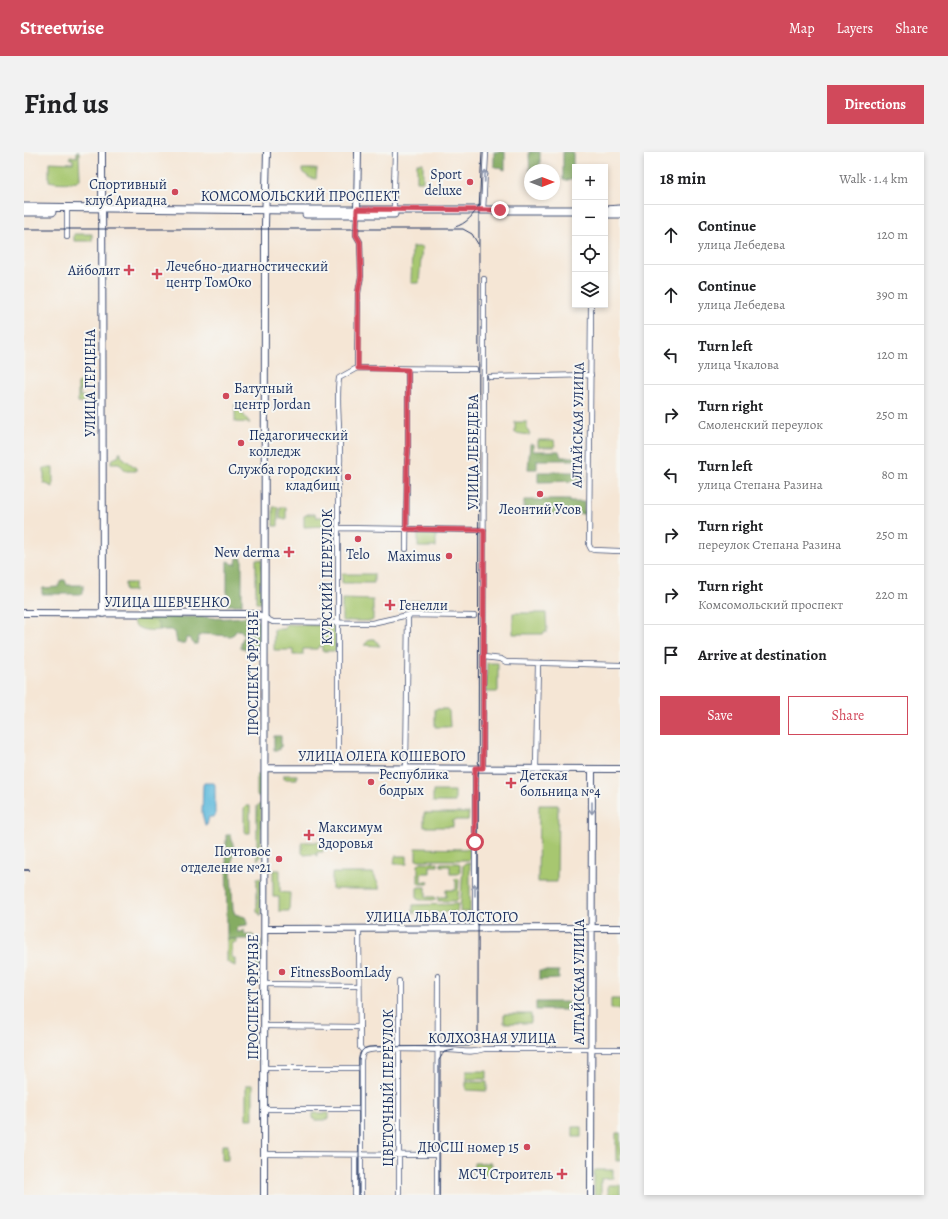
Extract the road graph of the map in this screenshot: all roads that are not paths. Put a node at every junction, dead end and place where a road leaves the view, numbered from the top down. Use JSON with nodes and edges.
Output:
{"nodes":[{"id":1,"x":102,"y":152,"type":"edge"},
{"id":2,"x":267,"y":152,"type":"edge"},
{"id":3,"x":358,"y":152,"type":"edge"},
{"id":4,"x":395,"y":152,"type":"edge"},
{"id":5,"x":486,"y":152,"type":"edge"},
{"id":6,"x":394,"y":188,"type":"dead end"},
{"id":7,"x":394,"y":196,"type":"dead end"},
{"id":8,"x":24,"y":207,"type":"edge"},
{"id":9,"x":394,"y":209,"type":"junction"},
{"id":10,"x":620,"y":209,"type":"edge"},
{"id":11,"x":67,"y":210,"type":"junction"},
{"id":12,"x":102,"y":210,"type":"junction"},
{"id":13,"x":484,"y":210,"type":"junction"},
{"id":14,"x":572,"y":210,"type":"edge"},
{"id":15,"x":608,"y":210,"type":"edge"},
{"id":16,"x":265,"y":211,"type":"junction"},
{"id":17,"x":24,"y":212,"type":"edge"},
{"id":18,"x":357,"y":212,"type":"junction"},
{"id":19,"x":572,"y":214,"type":"edge"},
{"id":20,"x":608,"y":214,"type":"edge"},
{"id":21,"x":620,"y":214,"type":"edge"},
{"id":22,"x":67,"y":237,"type":"dead end"},
{"id":23,"x":484,"y":279,"type":"dead end"},
{"id":24,"x":591,"y":308,"type":"edge"},
{"id":25,"x":358,"y":368,"type":"junction"},
{"id":26,"x":475,"y":369,"type":"dead end"},
{"id":27,"x":408,"y":370,"type":"junction"},
{"id":28,"x":591,"y":375,"type":"junction"},
{"id":29,"x":490,"y":377,"type":"dead end"},
{"id":30,"x":338,"y":528,"type":"junction"},
{"id":31,"x":406,"y":529,"type":"junction"},
{"id":32,"x":484,"y":530,"type":"junction"},
{"id":33,"x":406,"y":549,"type":"dead end"},
{"id":34,"x":620,"y":551,"type":"edge"},
{"id":35,"x":24,"y":614,"type":"edge"},
{"id":36,"x":103,"y":614,"type":"junction"},
{"id":37,"x":408,"y":615,"type":"junction"},
{"id":38,"x":474,"y":616,"type":"dead end"},
{"id":39,"x":265,"y":618,"type":"junction"},
{"id":40,"x":337,"y":623,"type":"junction"},
{"id":41,"x":484,"y":657,"type":"junction"},
{"id":42,"x":538,"y":663,"type":"junction"},
{"id":43,"x":620,"y":665,"type":"edge"},
{"id":44,"x":265,"y":768,"type":"junction"},
{"id":45,"x":338,"y":768,"type":"junction"},
{"id":46,"x":406,"y":768,"type":"junction"},
{"id":47,"x":475,"y":768,"type":"junction"},
{"id":48,"x":483,"y":768,"type":"junction"},
{"id":49,"x":536,"y":768,"type":"junction"},
{"id":50,"x":592,"y":769,"type":"junction"},
{"id":51,"x":620,"y":769,"type":"edge"},
{"id":52,"x":359,"y":928,"type":"junction"},
{"id":53,"x":591,"y":928,"type":"junction"},
{"id":54,"x":620,"y":928,"type":"edge"},
{"id":55,"x":265,"y":929,"type":"junction"},
{"id":56,"x":475,"y":929,"type":"junction"},
{"id":57,"x":438,"y":976,"type":"dead end"},
{"id":58,"x":399,"y":981,"type":"dead end"},
{"id":59,"x":265,"y":984,"type":"junction"},
{"id":60,"x":360,"y":985,"type":"junction"},
{"id":61,"x":265,"y":1026,"type":"junction"},
{"id":62,"x":360,"y":1027,"type":"junction"},
{"id":63,"x":400,"y":1049,"type":"junction"},
{"id":64,"x":590,"y":1049,"type":"junction"},
{"id":65,"x":620,"y":1049,"type":"edge"},
{"id":66,"x":438,"y":1050,"type":"junction"},
{"id":67,"x":364,"y":1052,"type":"junction"},
{"id":68,"x":264,"y":1068,"type":"junction"},
{"id":69,"x":361,"y":1068,"type":"junction"},
{"id":70,"x":361,"y":1109,"type":"junction"},
{"id":71,"x":264,"y":1110,"type":"junction"},
{"id":72,"x":264,"y":1154,"type":"junction"},
{"id":73,"x":355,"y":1155,"type":"junction"},
{"id":74,"x":361,"y":1155,"type":"junction"},
{"id":75,"x":399,"y":1155,"type":"junction"},
{"id":76,"x":437,"y":1155,"type":"junction"},
{"id":77,"x":264,"y":1195,"type":"edge"},
{"id":78,"x":355,"y":1195,"type":"edge"},
{"id":79,"x":361,"y":1195,"type":"edge"},
{"id":80,"x":399,"y":1195,"type":"edge"},
{"id":81,"x":436,"y":1195,"type":"edge"},
{"id":82,"x":591,"y":1195,"type":"edge"}],
"edges":[{"from":1,"to":12,"type":"street","name":"УЛИЦА ГЕРЦЕНА"},
{"from":2,"to":16,"type":"street","name":"ПРОСПЕКТ ФРУНЗЕ"},
{"from":3,"to":18,"type":"street"},
{"from":4,"to":6,"type":"street"},
{"from":13,"to":5,"type":"street","one_way":true},
{"from":7,"to":9,"type":"street"},
{"from":8,"to":11,"type":"main road","name":"КОМСОМОЛЬСКИЙ ПРОСПЕКТ"},
{"from":9,"to":13,"type":"main road","name":"КОМСОМОЛЬСКИЙ ПРОСПЕКТ"},
{"from":9,"to":18,"type":"main road","name":"КОМСОМОЛЬСКИЙ ПРОСПЕКТ"},
{"from":10,"to":15,"type":"main road"},
{"from":11,"to":12,"type":"main road","name":"КОМСОМОЛЬСКИЙ ПРОСПЕКТ"},
{"from":11,"to":17,"type":"main road","name":"КОМСОМОЛЬСКИЙ ПРОСПЕКТ"},
{"from":11,"to":22,"type":"street"},
{"from":12,"to":16,"type":"main road","name":"КОМСОМОЛЬСКИЙ ПРОСПЕКТ"},
{"from":12,"to":36,"type":"street","name":"УЛИЦА ГЕРЦЕНА"},
{"from":13,"to":14,"type":"main road","name":"КОМСОМОЛЬСКИЙ ПРОСПЕКТ"},
{"from":16,"to":18,"type":"main road","name":"КОМСОМОЛЬСКИЙ ПРОСПЕКТ"},
{"from":16,"to":39,"type":"street","name":"ПРОСПЕКТ ФРУНЗЕ"},
{"from":18,"to":19,"type":"main road","name":"КОМСОМОЛЬСКИЙ ПРОСПЕКТ"},
{"from":18,"to":25,"type":"street"},
{"from":20,"to":21,"type":"main road"},
{"from":23,"to":32,"type":"street","name":"УЛИЦА ЛЕБЕДЕВА"},
{"from":24,"to":28,"type":"street","name":"АЛТАЙСКАЯ УЛИЦА"},
{"from":25,"to":27,"type":"street"},
{"from":25,"to":30,"type":"street","name":"КУРСКИЙ ПЕРЕУЛОК"},
{"from":26,"to":27,"type":"street"},
{"from":27,"to":31,"type":"street"},
{"from":28,"to":29,"type":"street"},
{"from":28,"to":34,"type":"street","name":"АЛТАЙСКАЯ УЛИЦА"},
{"from":30,"to":31,"type":"street"},
{"from":30,"to":40,"type":"street","name":"КУРСКИЙ ПЕРЕУЛОК"},
{"from":31,"to":32,"type":"street"},
{"from":31,"to":33,"type":"street"},
{"from":32,"to":41,"type":"street","name":"УЛИЦА ЛЕБЕДЕВА"},
{"from":35,"to":36,"type":"street","name":"УЛИЦА ШЕВЧЕНКО"},
{"from":36,"to":39,"type":"street","name":"УЛИЦА ШЕВЧЕНКО"},
{"from":37,"to":38,"type":"street","name":"УЛИЦА ШЕВЧЕНКО"},
{"from":37,"to":40,"type":"street","name":"УЛИЦА ШЕВЧЕНКО"},
{"from":37,"to":46,"type":"street"},
{"from":39,"to":40,"type":"street","name":"УЛИЦА ШЕВЧЕНКО"},
{"from":39,"to":44,"type":"street","name":"ПРОСПЕКТ ФРУНЗЕ"},
{"from":40,"to":45,"type":"street","name":"КУРСКИЙ ПЕРЕУЛОК"},
{"from":41,"to":42,"type":"street"},
{"from":41,"to":48,"type":"street","name":"УЛИЦА ЛЕБЕДЕВА"},
{"from":42,"to":43,"type":"street"},
{"from":42,"to":49,"type":"street"},
{"from":44,"to":45,"type":"street","name":"УЛИЦА ОЛЕГА КОШЕВОГО"},
{"from":44,"to":55,"type":"street","name":"ПРОСПЕКТ ФРУНЗЕ"},
{"from":45,"to":46,"type":"street","name":"УЛИЦА ОЛЕГА КОШЕВОГО"},
{"from":46,"to":47,"type":"street","name":"УЛИЦА ОЛЕГА КОШЕВОГО"},
{"from":47,"to":48,"type":"street","name":"УЛИЦА ОЛЕГА КОШЕВОГО"},
{"from":56,"to":47,"type":"street","one_way":true},
{"from":48,"to":49,"type":"street","name":"УЛИЦА ОЛЕГА КОШЕВОГО"},
{"from":49,"to":50,"type":"street","name":"УЛИЦА ОЛЕГА КОШЕВОГО"},
{"from":50,"to":51,"type":"street","name":"УЛИЦА ОЛЕГА КОШЕВОГО"},
{"from":50,"to":53,"type":"street","name":"АЛТАЙСКАЯ УЛИЦА","one_way":true},
{"from":52,"to":55,"type":"street","name":"УЛИЦА ЛЬВА ТОЛСТОГО"},
{"from":52,"to":56,"type":"street","name":"УЛИЦА ЛЬВА ТОЛСТОГО"},
{"from":52,"to":60,"type":"street"},
{"from":53,"to":54,"type":"street","name":"УЛИЦА ЛЬВА ТОЛСТОГО"},
{"from":53,"to":56,"type":"street","name":"УЛИЦА ЛЬВА ТОЛСТОГО"},
{"from":53,"to":64,"type":"street","name":"АЛТАЙСКАЯ УЛИЦА"},
{"from":55,"to":59,"type":"street","name":"ПРОСПЕКТ ФРУНЗЕ"},
{"from":57,"to":66,"type":"street"},
{"from":58,"to":63,"type":"street","name":"ЦВЕТОЧНЫЙ ПЕРЕУЛОК"},
{"from":59,"to":60,"type":"street"},
{"from":59,"to":61,"type":"street","name":"ПРОСПЕКТ ФРУНЗЕ"},
{"from":60,"to":62,"type":"street"},
{"from":61,"to":62,"type":"street"},
{"from":61,"to":68,"type":"street","name":"ПРОСПЕКТ ФРУНЗЕ"},
{"from":62,"to":67,"type":"street"},
{"from":63,"to":66,"type":"street","name":"КОЛХОЗНАЯ УЛИЦА"},
{"from":63,"to":67,"type":"street","name":"КОЛХОЗНАЯ УЛИЦА"},
{"from":63,"to":75,"type":"street","name":"ЦВЕТОЧНЫЙ ПЕРЕУЛОК"},
{"from":64,"to":65,"type":"street","name":"КОЛХОЗНАЯ УЛИЦА"},
{"from":64,"to":66,"type":"street","name":"КОЛХОЗНАЯ УЛИЦА"},
{"from":64,"to":82,"type":"street","name":"АЛТАЙСКАЯ УЛИЦА"},
{"from":66,"to":76,"type":"street"},
{"from":67,"to":69,"type":"street"},
{"from":68,"to":69,"type":"street"},
{"from":68,"to":71,"type":"street","name":"ПРОСПЕКТ ФРУНЗЕ"},
{"from":69,"to":70,"type":"street"},
{"from":70,"to":71,"type":"street"},
{"from":70,"to":74,"type":"street"},
{"from":71,"to":72,"type":"street","name":"ПРОСПЕКТ ФРУНЗЕ"},
{"from":72,"to":73,"type":"street"},
{"from":72,"to":77,"type":"street","name":"ПРОСПЕКТ ФРУНЗЕ"},
{"from":73,"to":74,"type":"street"},
{"from":73,"to":78,"type":"street"},
{"from":74,"to":75,"type":"street"},
{"from":74,"to":79,"type":"street"},
{"from":75,"to":76,"type":"street"},
{"from":75,"to":80,"type":"street","name":"ЦВЕТОЧНЫЙ ПЕРЕУЛОК"},
{"from":76,"to":81,"type":"street"}]}
